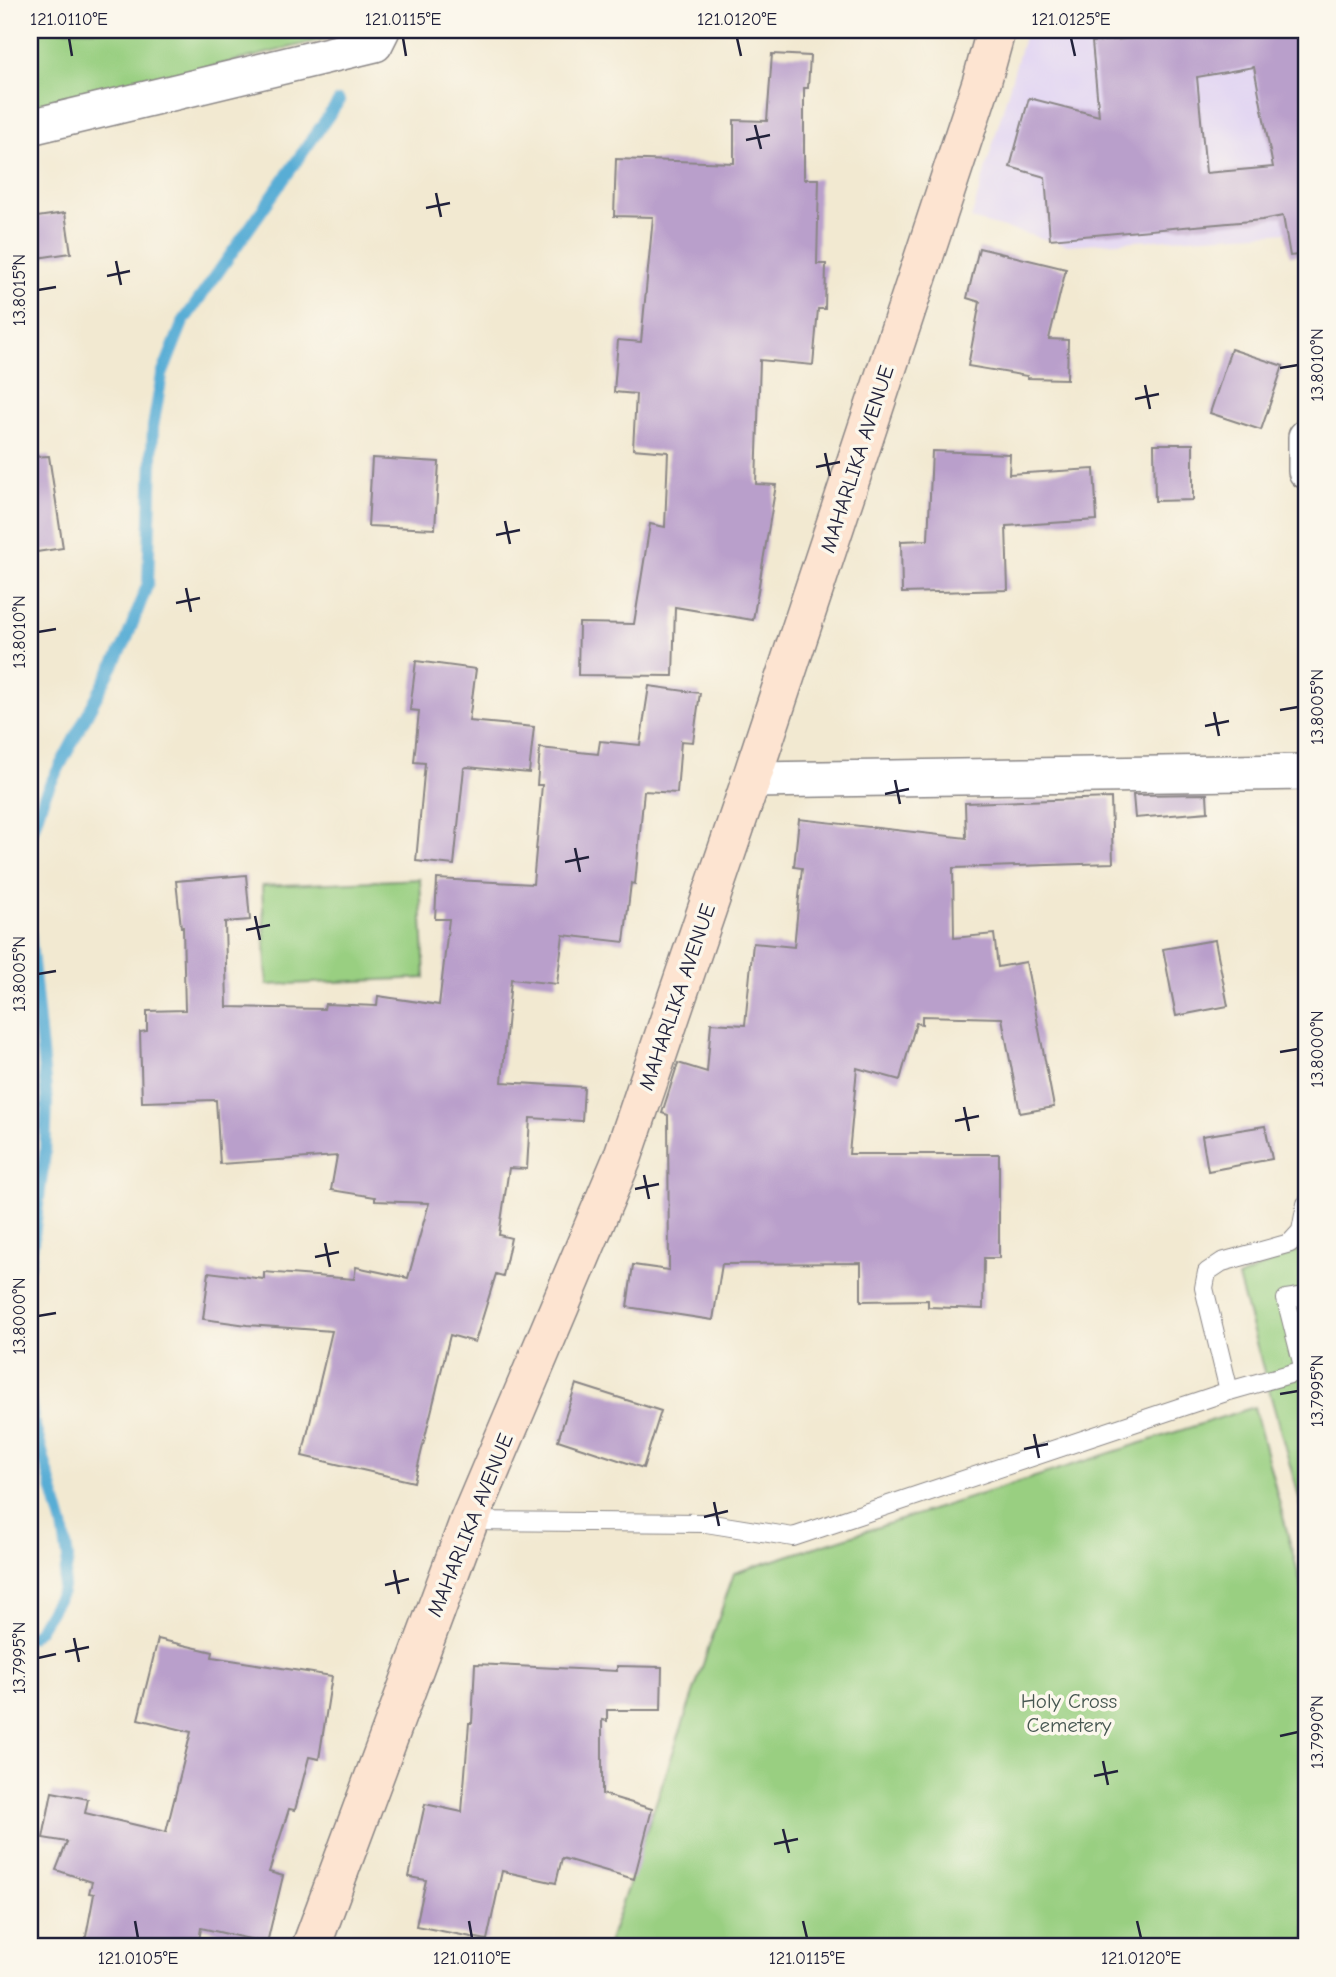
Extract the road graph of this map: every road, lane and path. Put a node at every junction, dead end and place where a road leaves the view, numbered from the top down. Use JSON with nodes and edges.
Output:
{"nodes":[{"id":1,"x":382,"y":30,"type":"edge"},
{"id":2,"x":996,"y":30,"type":"edge"},
{"id":3,"x":30,"y":127,"type":"edge"},
{"id":4,"x":1306,"y":437,"type":"edge"},
{"id":5,"x":1306,"y":471,"type":"edge"},
{"id":6,"x":1306,"y":772,"type":"edge"},
{"id":7,"x":751,"y":780,"type":"junction"},
{"id":8,"x":1306,"y":1205,"type":"edge"},
{"id":9,"x":1306,"y":1296,"type":"edge"},
{"id":10,"x":1305,"y":1373,"type":"edge"},
{"id":11,"x":1229,"y":1391,"type":"junction"},
{"id":12,"x":469,"y":1521,"type":"junction"},
{"id":13,"x":311,"y":1947,"type":"edge"}],
"edges":[{"from":1,"to":3,"type":"street"},
{"from":2,"to":7,"type":"main road","name":"MAHARLIKA AVENUE"},
{"from":4,"to":5,"type":"street"},
{"from":6,"to":7,"type":"street"},
{"from":7,"to":12,"type":"main road","name":"MAHARLIKA AVENUE"},
{"from":8,"to":11,"type":"lane"},
{"from":9,"to":10,"type":"lane"},
{"from":10,"to":11,"type":"lane"},
{"from":11,"to":12,"type":"lane"},
{"from":12,"to":13,"type":"main road","name":"MAHARLIKA AVENUE"}]}
